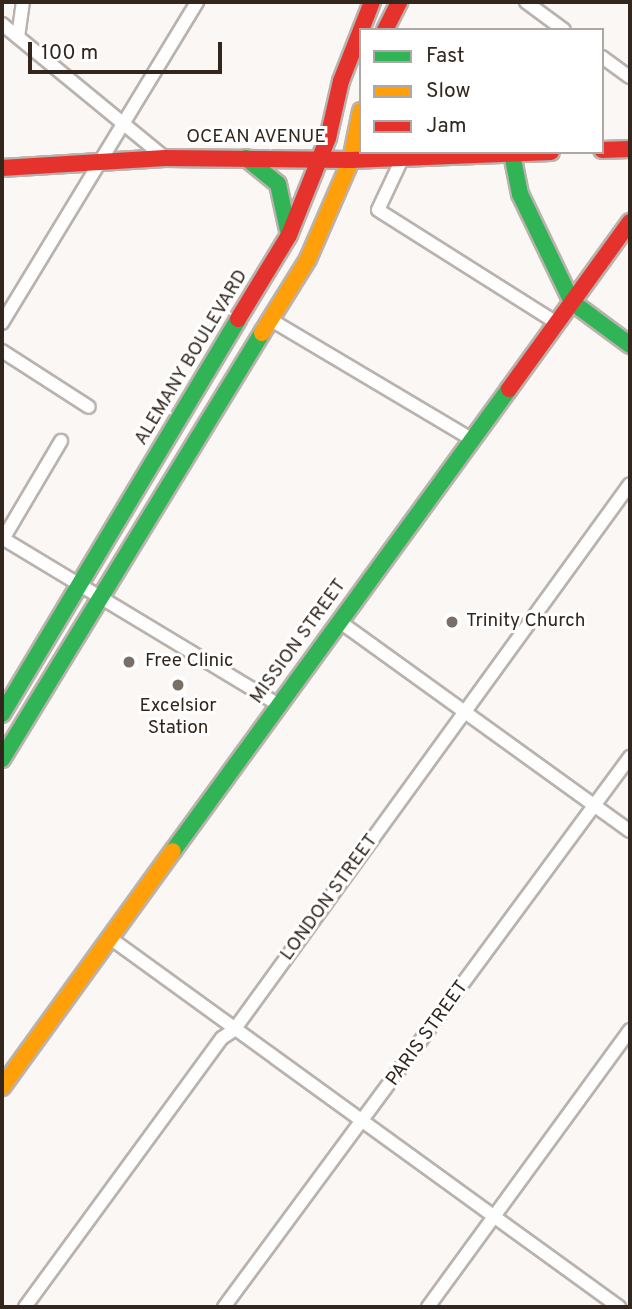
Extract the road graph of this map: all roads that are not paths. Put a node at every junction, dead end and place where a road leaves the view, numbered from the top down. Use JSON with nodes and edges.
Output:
{"nodes":[{"id":1,"x":23,"y":2,"type":"edge"},
{"id":2,"x":197,"y":2,"type":"edge"},
{"id":3,"x":372,"y":2,"type":"edge"},
{"id":4,"x":400,"y":2,"type":"edge"},
{"id":5,"x":526,"y":2,"type":"edge"},
{"id":6,"x":2,"y":24,"type":"edge"},
{"id":7,"x":362,"y":28,"type":"edge"},
{"id":8,"x":386,"y":28,"type":"edge"},
{"id":9,"x":561,"y":28,"type":"edge"},
{"id":10,"x":359,"y":35,"type":"edge"},
{"id":11,"x":18,"y":37,"type":"junction"},
{"id":12,"x":604,"y":58,"type":"edge"},
{"id":13,"x":630,"y":77,"type":"edge"},
{"id":14,"x":359,"y":121,"type":"edge"},
{"id":15,"x":124,"y":122,"type":"junction"},
{"id":16,"x":630,"y":149,"type":"edge"},
{"id":17,"x":604,"y":150,"type":"edge"},
{"id":18,"x":512,"y":154,"type":"edge"},
{"id":19,"x":165,"y":158,"type":"junction"},
{"id":20,"x":246,"y":158,"type":"junction"},
{"id":21,"x":320,"y":159,"type":"junction"},
{"id":22,"x":351,"y":159,"type":"junction"},
{"id":23,"x":402,"y":159,"type":"junction"},
{"id":24,"x":99,"y":162,"type":"junction"},
{"id":25,"x":2,"y":168,"type":"edge"},
{"id":26,"x":630,"y":222,"type":"edge"},
{"id":27,"x":289,"y":235,"type":"junction"},
{"id":28,"x":572,"y":302,"type":"junction"},
{"id":29,"x":271,"y":320,"type":"junction"},
{"id":30,"x":2,"y":323,"type":"edge"},
{"id":31,"x":557,"y":323,"type":"junction"},
{"id":32,"x":630,"y":345,"type":"edge"},
{"id":33,"x":2,"y":351,"type":"edge"},
{"id":34,"x":89,"y":407,"type":"dead end"},
{"id":35,"x":61,"y":440,"type":"dead end"},
{"id":36,"x":472,"y":440,"type":"junction"},
{"id":37,"x":630,"y":484,"type":"edge"},
{"id":38,"x":2,"y":538,"type":"edge"},
{"id":39,"x":76,"y":587,"type":"junction"},
{"id":40,"x":98,"y":599,"type":"junction"},
{"id":41,"x":340,"y":622,"type":"junction"},
{"id":42,"x":279,"y":705,"type":"junction"},
{"id":43,"x":465,"y":711,"type":"junction"},
{"id":44,"x":2,"y":714,"type":"edge"},
{"id":45,"x":630,"y":757,"type":"edge"},
{"id":46,"x":2,"y":759,"type":"edge"},
{"id":47,"x":595,"y":806,"type":"junction"},
{"id":48,"x":630,"y":831,"type":"edge"},
{"id":49,"x":110,"y":938,"type":"junction"},
{"id":50,"x":234,"y":1030,"type":"junction"},
{"id":51,"x":630,"y":1030,"type":"edge"},
{"id":52,"x":2,"y":1087,"type":"edge"},
{"id":53,"x":363,"y":1124,"type":"junction"},
{"id":54,"x":494,"y":1217,"type":"junction"},
{"id":55,"x":630,"y":1301,"type":"edge"},
{"id":56,"x":25,"y":1307,"type":"edge"},
{"id":57,"x":224,"y":1307,"type":"edge"},
{"id":58,"x":428,"y":1307,"type":"edge"},
{"id":59,"x":619,"y":1307,"type":"edge"},
{"id":60,"x":626,"y":1307,"type":"edge"}],
"edges":[{"from":1,"to":11,"type":"street"},
{"from":2,"to":15,"type":"street"},
{"from":3,"to":7,"type":"main road","name":"ALEMANY BOULEVARD"},
{"from":4,"to":8,"type":"main road"},
{"from":5,"to":9,"type":"street"},
{"from":6,"to":11,"type":"street"},
{"from":10,"to":21,"type":"main road","name":"ALEMANY BOULEVARD"},
{"from":11,"to":15,"type":"street"},
{"from":12,"to":13,"type":"street"},
{"from":14,"to":22,"type":"main road"},
{"from":15,"to":19,"type":"street"},
{"from":15,"to":24,"type":"street"},
{"from":16,"to":17,"type":"main road"},
{"from":18,"to":23,"type":"main road","name":"OCEAN AVENUE"},
{"from":18,"to":28,"type":"main road"},
{"from":19,"to":20,"type":"main road","name":"OCEAN AVENUE"},
{"from":19,"to":24,"type":"main road","name":"OCEAN AVENUE"},
{"from":20,"to":21,"type":"main road","name":"OCEAN AVENUE"},
{"from":20,"to":27,"type":"main road"},
{"from":21,"to":22,"type":"main road","name":"OCEAN AVENUE"},
{"from":21,"to":27,"type":"main road","name":"ALEMANY BOULEVARD"},
{"from":22,"to":23,"type":"main road","name":"OCEAN AVENUE"},
{"from":22,"to":29,"type":"main road"},
{"from":23,"to":31,"type":"street"},
{"from":24,"to":25,"type":"main road","name":"OCEAN AVENUE"},
{"from":24,"to":30,"type":"street"},
{"from":26,"to":28,"type":"main road","name":"MISSION STREET"},
{"from":27,"to":39,"type":"main road","name":"ALEMANY BOULEVARD"},
{"from":28,"to":31,"type":"main road","name":"MISSION STREET"},
{"from":28,"to":32,"type":"main road"},
{"from":29,"to":36,"type":"street"},
{"from":29,"to":40,"type":"main road"},
{"from":31,"to":36,"type":"main road","name":"MISSION STREET"},
{"from":33,"to":34,"type":"street"},
{"from":35,"to":38,"type":"street"},
{"from":36,"to":41,"type":"main road","name":"MISSION STREET"},
{"from":37,"to":43,"type":"street","name":"LONDON STREET"},
{"from":38,"to":39,"type":"street"},
{"from":39,"to":40,"type":"street"},
{"from":39,"to":44,"type":"main road","name":"ALEMANY BOULEVARD"},
{"from":40,"to":42,"type":"street"},
{"from":40,"to":46,"type":"main road"},
{"from":41,"to":42,"type":"main road","name":"MISSION STREET"},
{"from":41,"to":43,"type":"street"},
{"from":42,"to":49,"type":"main road","name":"MISSION STREET"},
{"from":43,"to":47,"type":"street"},
{"from":43,"to":50,"type":"street","name":"LONDON STREET"},
{"from":45,"to":47,"type":"street","name":"PARIS STREET"},
{"from":47,"to":48,"type":"street"},
{"from":47,"to":53,"type":"street","name":"PARIS STREET"},
{"from":49,"to":50,"type":"street"},
{"from":49,"to":52,"type":"main road","name":"MISSION STREET"},
{"from":50,"to":53,"type":"street"},
{"from":50,"to":56,"type":"street","name":"LONDON STREET"},
{"from":51,"to":54,"type":"street"},
{"from":53,"to":54,"type":"street"},
{"from":53,"to":57,"type":"street","name":"PARIS STREET"},
{"from":54,"to":58,"type":"street"},
{"from":54,"to":59,"type":"street"},
{"from":55,"to":60,"type":"street"}]}
